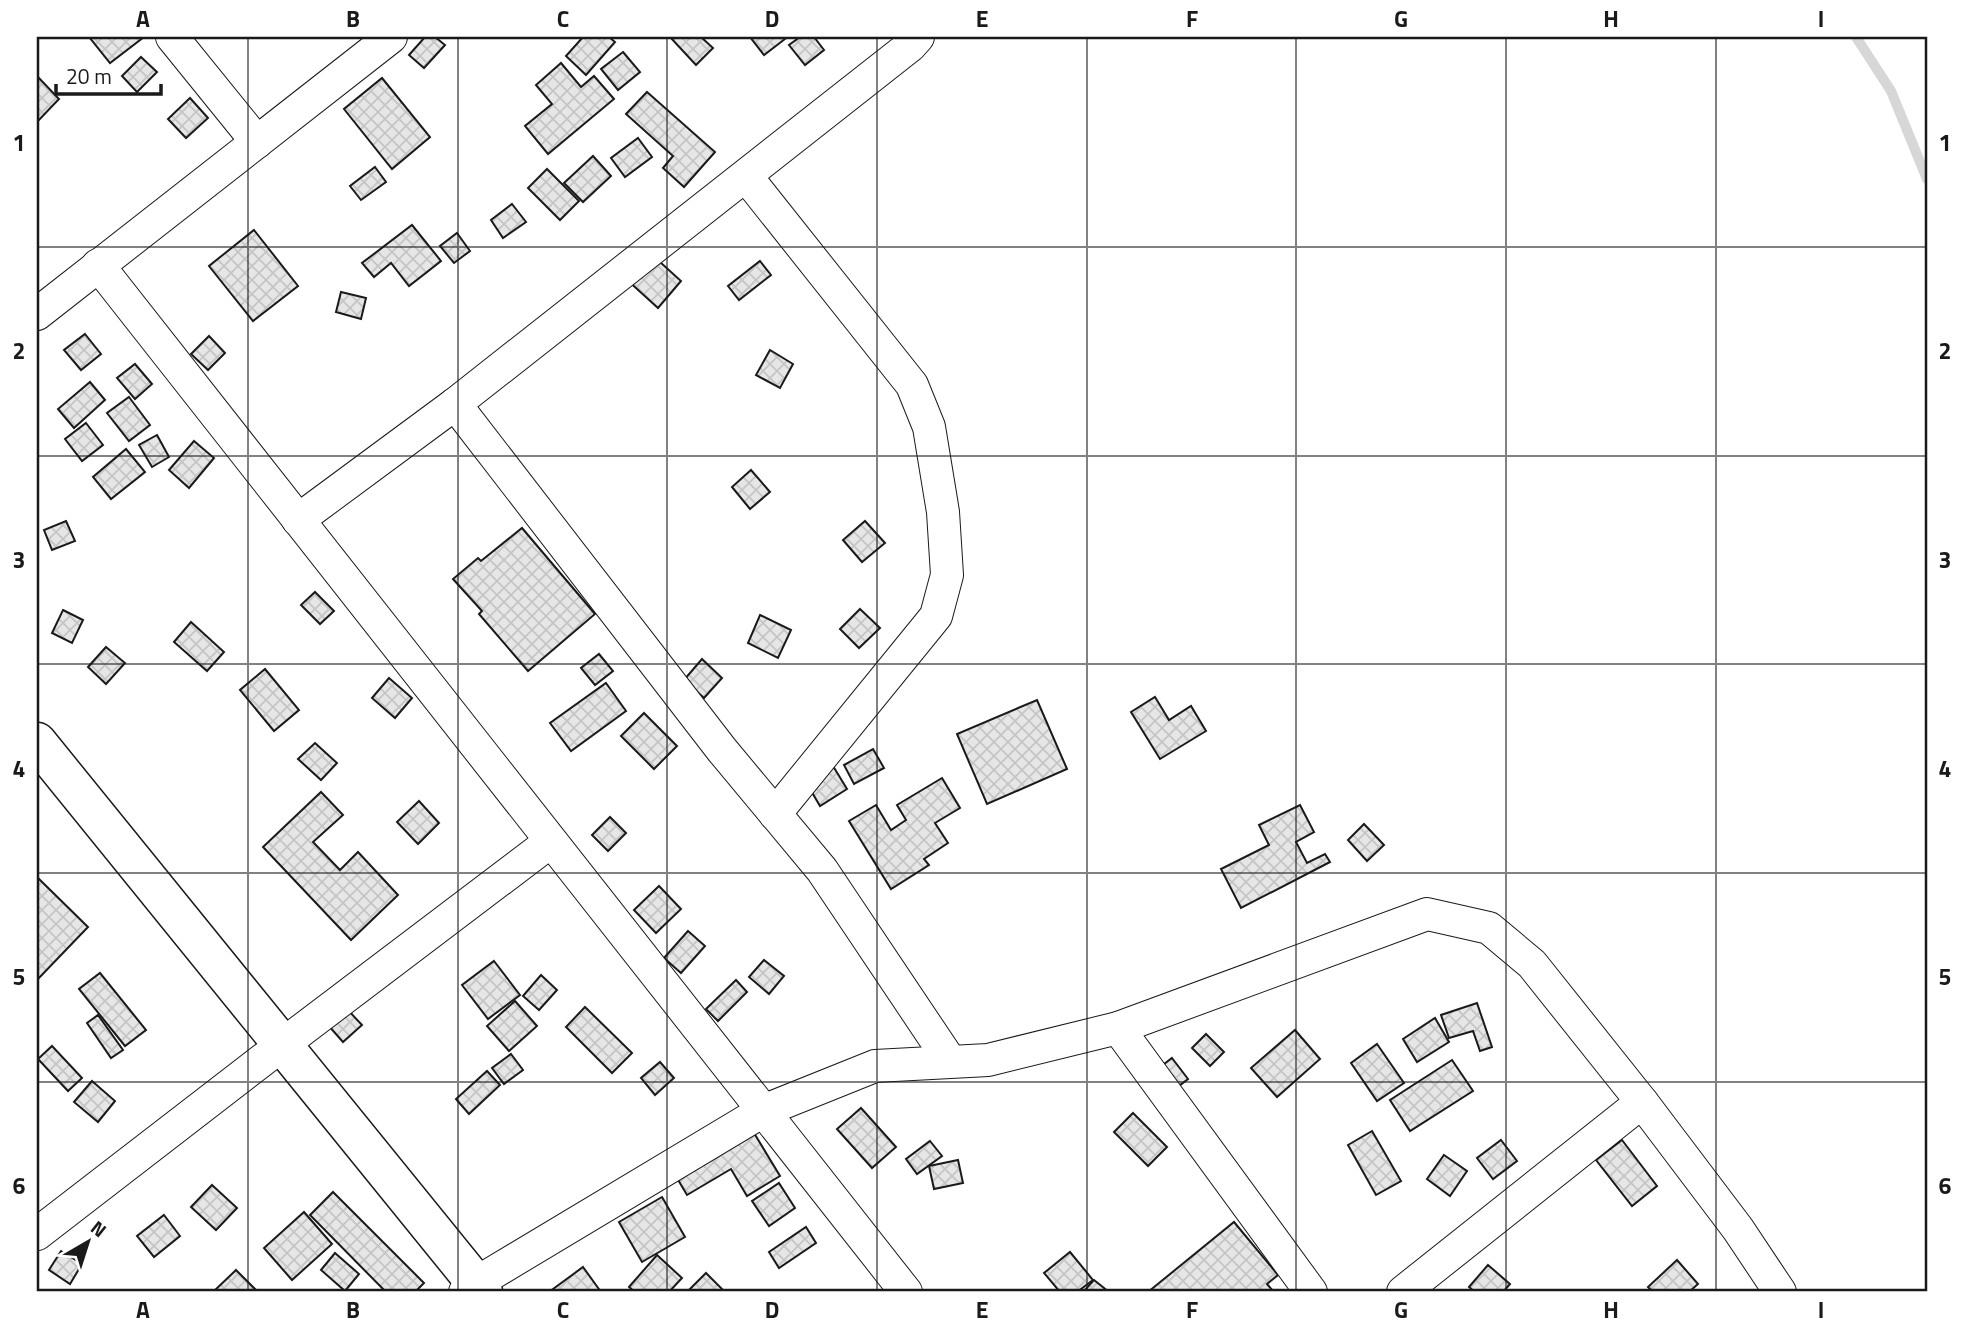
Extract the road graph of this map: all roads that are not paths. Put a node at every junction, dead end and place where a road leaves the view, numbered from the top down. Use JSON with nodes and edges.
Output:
{"nodes":[{"id":1,"x":172,"y":37,"type":"edge"},
{"id":2,"x":391,"y":37,"type":"edge"},
{"id":3,"x":918,"y":37,"type":"edge"},
{"id":4,"x":257,"y":142,"type":"junction"},
{"id":5,"x":746,"y":176,"type":"junction"},
{"id":6,"x":98,"y":265,"type":"junction"},
{"id":7,"x":37,"y":314,"type":"edge"},
{"id":8,"x":456,"y":404,"type":"junction"},
{"id":9,"x":298,"y":520,"type":"junction"},
{"id":10,"x":37,"y":742,"type":"edge"},
{"id":11,"x":775,"y":814,"type":"junction"},
{"id":12,"x":550,"y":842,"type":"junction"},
{"id":13,"x":1118,"y":1028,"type":"junction"},
{"id":14,"x":282,"y":1045,"type":"junction"},
{"id":15,"x":950,"y":1061,"type":"junction"},
{"id":16,"x":1642,"y":1102,"type":"junction"},
{"id":17,"x":763,"y":1111,"type":"junction"},
{"id":18,"x":37,"y":1234,"type":"edge"},
{"id":19,"x":475,"y":1289,"type":"edge"},
{"id":20,"x":906,"y":1292,"type":"edge"},
{"id":21,"x":1311,"y":1292,"type":"edge"},
{"id":22,"x":1403,"y":1292,"type":"edge"},
{"id":23,"x":1780,"y":1292,"type":"edge"}],
"edges":[{"from":1,"to":4,"type":"street"},
{"from":2,"to":4,"type":"street"},
{"from":3,"to":5,"type":"street"},
{"from":4,"to":6,"type":"street"},
{"from":5,"to":8,"type":"street"},
{"from":5,"to":11,"type":"street"},
{"from":6,"to":7,"type":"street"},
{"from":6,"to":9,"type":"street"},
{"from":8,"to":9,"type":"street"},
{"from":8,"to":11,"type":"street"},
{"from":9,"to":12,"type":"street"},
{"from":10,"to":14,"type":"street"},
{"from":11,"to":15,"type":"street"},
{"from":12,"to":14,"type":"street"},
{"from":12,"to":17,"type":"street"},
{"from":13,"to":15,"type":"street"},
{"from":13,"to":16,"type":"street"},
{"from":13,"to":21,"type":"street"},
{"from":14,"to":18,"type":"street"},
{"from":14,"to":19,"type":"street"},
{"from":15,"to":17,"type":"street"},
{"from":16,"to":22,"type":"street"},
{"from":16,"to":23,"type":"street"},
{"from":17,"to":19,"type":"street"},
{"from":17,"to":20,"type":"street"}]}
